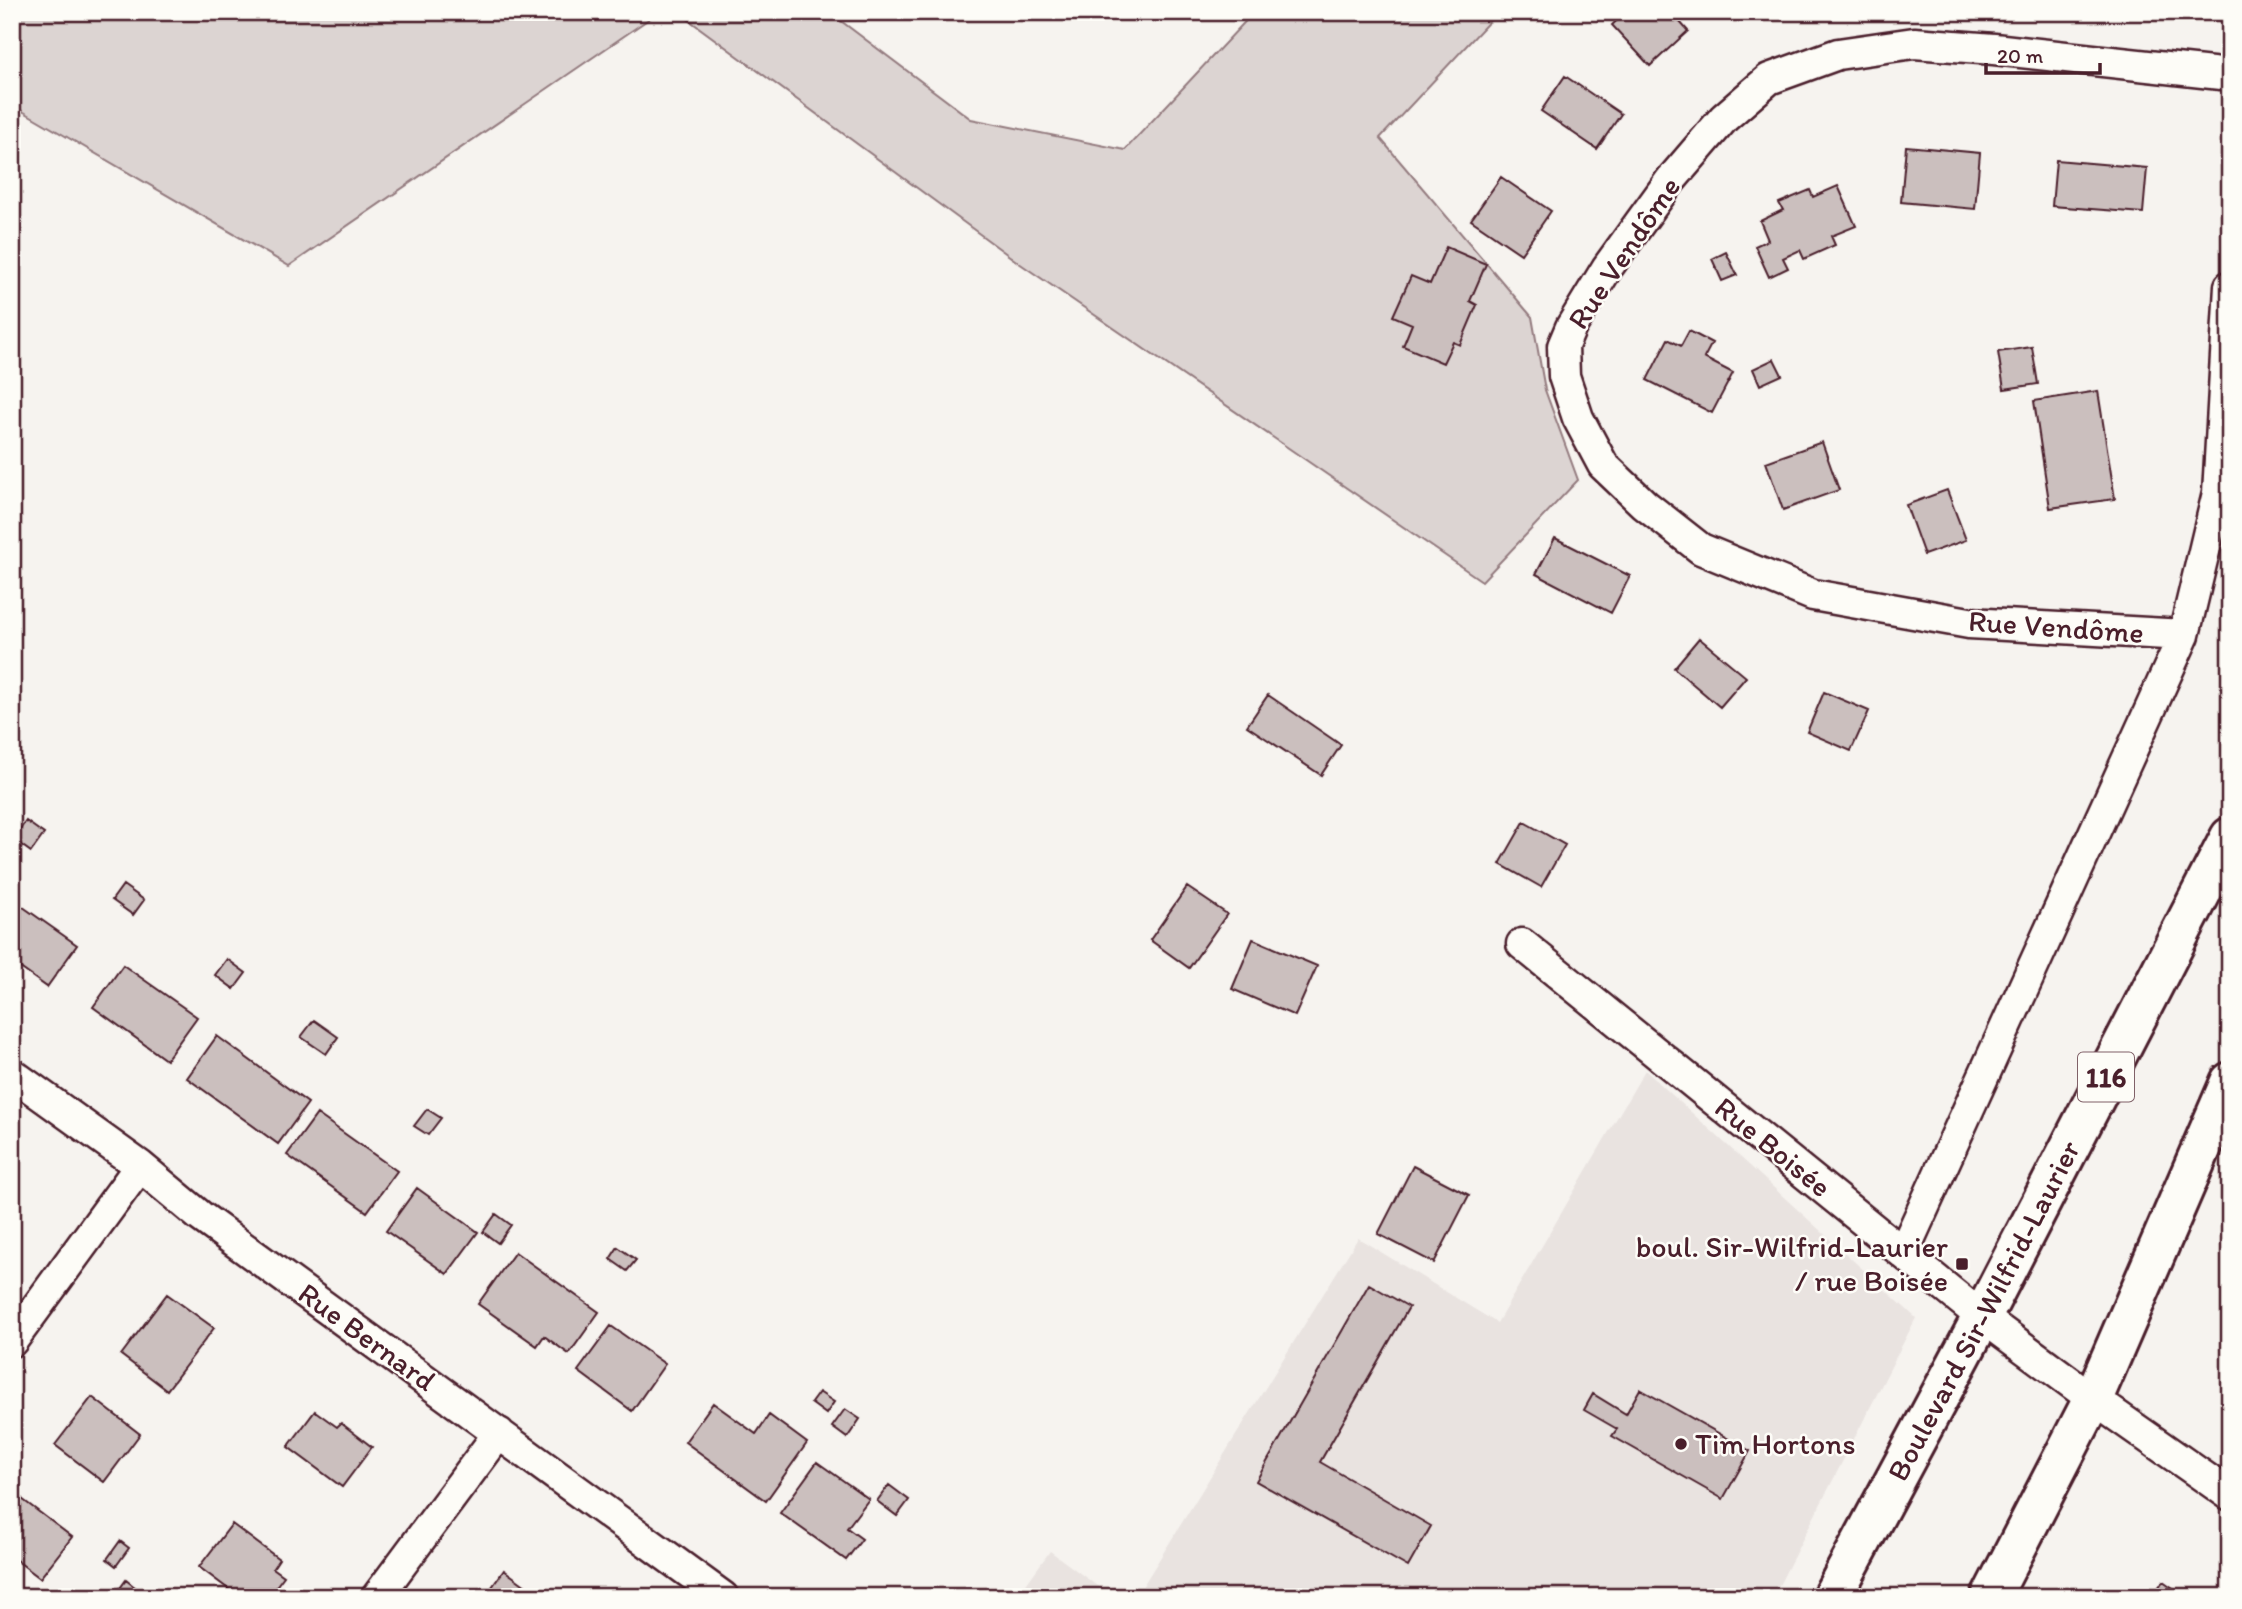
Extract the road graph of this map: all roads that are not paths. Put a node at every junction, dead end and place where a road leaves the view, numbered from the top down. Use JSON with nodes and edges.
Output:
{"nodes":[{"id":1,"x":2230,"y":75,"type":"edge"},
{"id":2,"x":2230,"y":286,"type":"edge"},
{"id":3,"x":2184,"y":635,"type":"junction"},
{"id":4,"x":2230,"y":837,"type":"edge"},
{"id":5,"x":1522,"y":944,"type":"dead end"},
{"id":6,"x":12,"y":1074,"type":"edge"},
{"id":7,"x":2230,"y":1082,"type":"edge"},
{"id":8,"x":139,"y":1166,"type":"junction"},
{"id":9,"x":1903,"y":1253,"type":"junction"},
{"id":10,"x":1982,"y":1317,"type":"junction"},
{"id":11,"x":12,"y":1340,"type":"edge"},
{"id":12,"x":2093,"y":1399,"type":"junction"},
{"id":13,"x":499,"y":1433,"type":"junction"},
{"id":14,"x":2230,"y":1495,"type":"edge"},
{"id":15,"x":377,"y":1597,"type":"edge"},
{"id":16,"x":723,"y":1597,"type":"edge"},
{"id":17,"x":1832,"y":1597,"type":"edge"},
{"id":18,"x":1991,"y":1597,"type":"edge"}],
"edges":[{"from":1,"to":3,"type":"street","name":"Rue Vendôme"},
{"from":2,"to":3,"type":"street","name":"Rue Vendôme"},
{"from":3,"to":9,"type":"street","name":"Rue Vendôme"},
{"from":4,"to":10,"type":"main road","name":"Boulevard Sir-Wilfrid-Laurier","number":"116"},
{"from":5,"to":9,"type":"street","name":"Rue Boisée"},
{"from":6,"to":8,"type":"street","name":"Rue Bernard"},
{"from":7,"to":12,"type":"main road"},
{"from":8,"to":11,"type":"street"},
{"from":8,"to":13,"type":"street","name":"Rue Bernard"},
{"from":9,"to":10,"type":"street","name":"Rue Boisée"},
{"from":10,"to":12,"type":"street","name":"Rue Boisée"},
{"from":10,"to":17,"type":"main road","name":"Boulevard Sir-Wilfrid-Laurier","number":"116"},
{"from":12,"to":14,"type":"street","name":"Rue Boisée"},
{"from":12,"to":18,"type":"main road"},
{"from":13,"to":15,"type":"street"},
{"from":13,"to":16,"type":"street","name":"Rue Bernard"}]}
